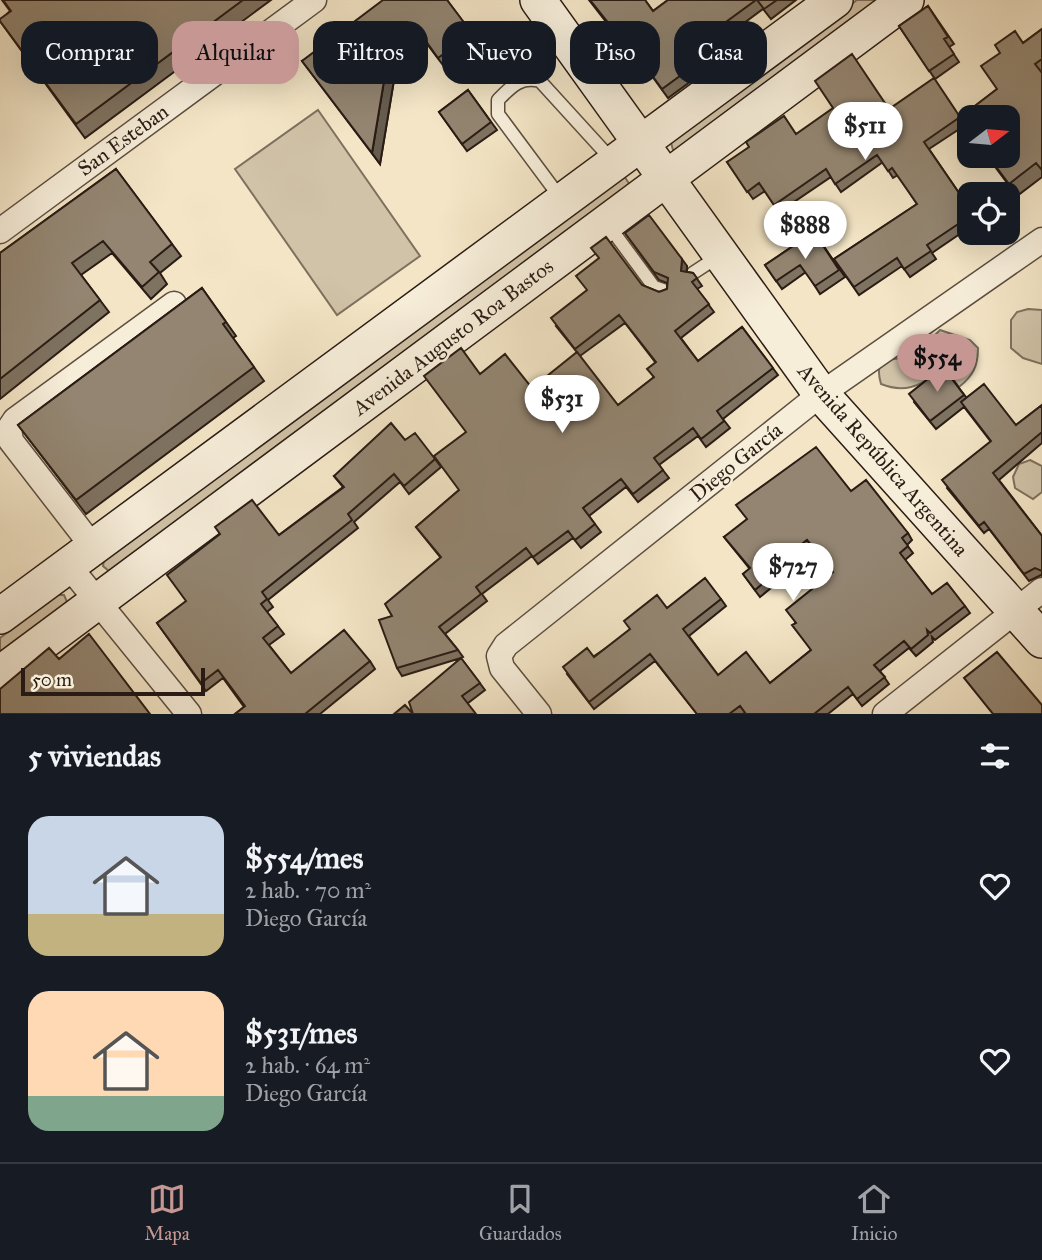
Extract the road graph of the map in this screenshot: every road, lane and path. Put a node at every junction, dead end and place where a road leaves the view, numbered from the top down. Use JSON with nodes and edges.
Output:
{"nodes":[{"id":1,"x":314,"y":0,"type":"edge"},
{"id":2,"x":538,"y":0,"type":"edge"},
{"id":3,"x":835,"y":0,"type":"edge"},
{"id":4,"x":906,"y":0,"type":"edge"},
{"id":5,"x":627,"y":154,"type":"junction"},
{"id":6,"x":665,"y":179,"type":"junction"},
{"id":7,"x":563,"y":201,"type":"junction"},
{"id":8,"x":607,"y":223,"type":"junction"},
{"id":9,"x":0,"y":231,"type":"edge"},
{"id":10,"x":1042,"y":240,"type":"edge"},
{"id":11,"x":666,"y":291,"type":"edge"},
{"id":12,"x":174,"y":304,"type":"dead end"},
{"id":13,"x":821,"y":394,"type":"junction"},
{"id":14,"x":80,"y":556,"type":"junction"},
{"id":15,"x":98,"y":601,"type":"junction"},
{"id":16,"x":1029,"y":601,"type":"edge"},
{"id":17,"x":0,"y":616,"type":"edge"},
{"id":18,"x":1042,"y":640,"type":"edge"},
{"id":19,"x":0,"y":674,"type":"edge"},
{"id":20,"x":189,"y":714,"type":"edge"},
{"id":21,"x":539,"y":714,"type":"edge"},
{"id":22,"x":886,"y":714,"type":"edge"}],
"edges":[{"from":1,"to":9,"type":"street","name":"San Esteban"},
{"from":2,"to":5,"type":"main road","name":"Avenida República Argentina"},
{"from":3,"to":5,"type":"main road","name":"Avenida Augusto Roa Bastos"},
{"from":4,"to":6,"type":"main road","name":"Avenida Augusto Roa Bastos"},
{"from":5,"to":6,"type":"main road","name":"Avenida República Argentina"},
{"from":5,"to":7,"type":"main road","name":"Avenida Augusto Roa Bastos"},
{"from":5,"to":7,"type":"lane"},
{"from":6,"to":8,"type":"main road","name":"Avenida Augusto Roa Bastos"},
{"from":6,"to":13,"type":"main road","name":"Avenida República Argentina"},
{"from":7,"to":14,"type":"main road","name":"Avenida Augusto Roa Bastos"},
{"from":8,"to":11,"type":"lane"},
{"from":8,"to":15,"type":"main road","name":"Avenida Augusto Roa Bastos"},
{"from":10,"to":13,"type":"street","name":"Diego García"},
{"from":12,"to":14,"type":"street"},
{"from":13,"to":16,"type":"main road","name":"Avenida República Argentina"},
{"from":13,"to":21,"type":"street","name":"Diego García"},
{"from":14,"to":15,"type":"street"},
{"from":14,"to":17,"type":"main road","name":"Avenida Augusto Roa Bastos"},
{"from":15,"to":19,"type":"main road","name":"Avenida Augusto Roa Bastos"},
{"from":15,"to":20,"type":"street"},
{"from":16,"to":18,"type":"main road","name":"Avenida República Argentina"},
{"from":16,"to":22,"type":"street"}]}
